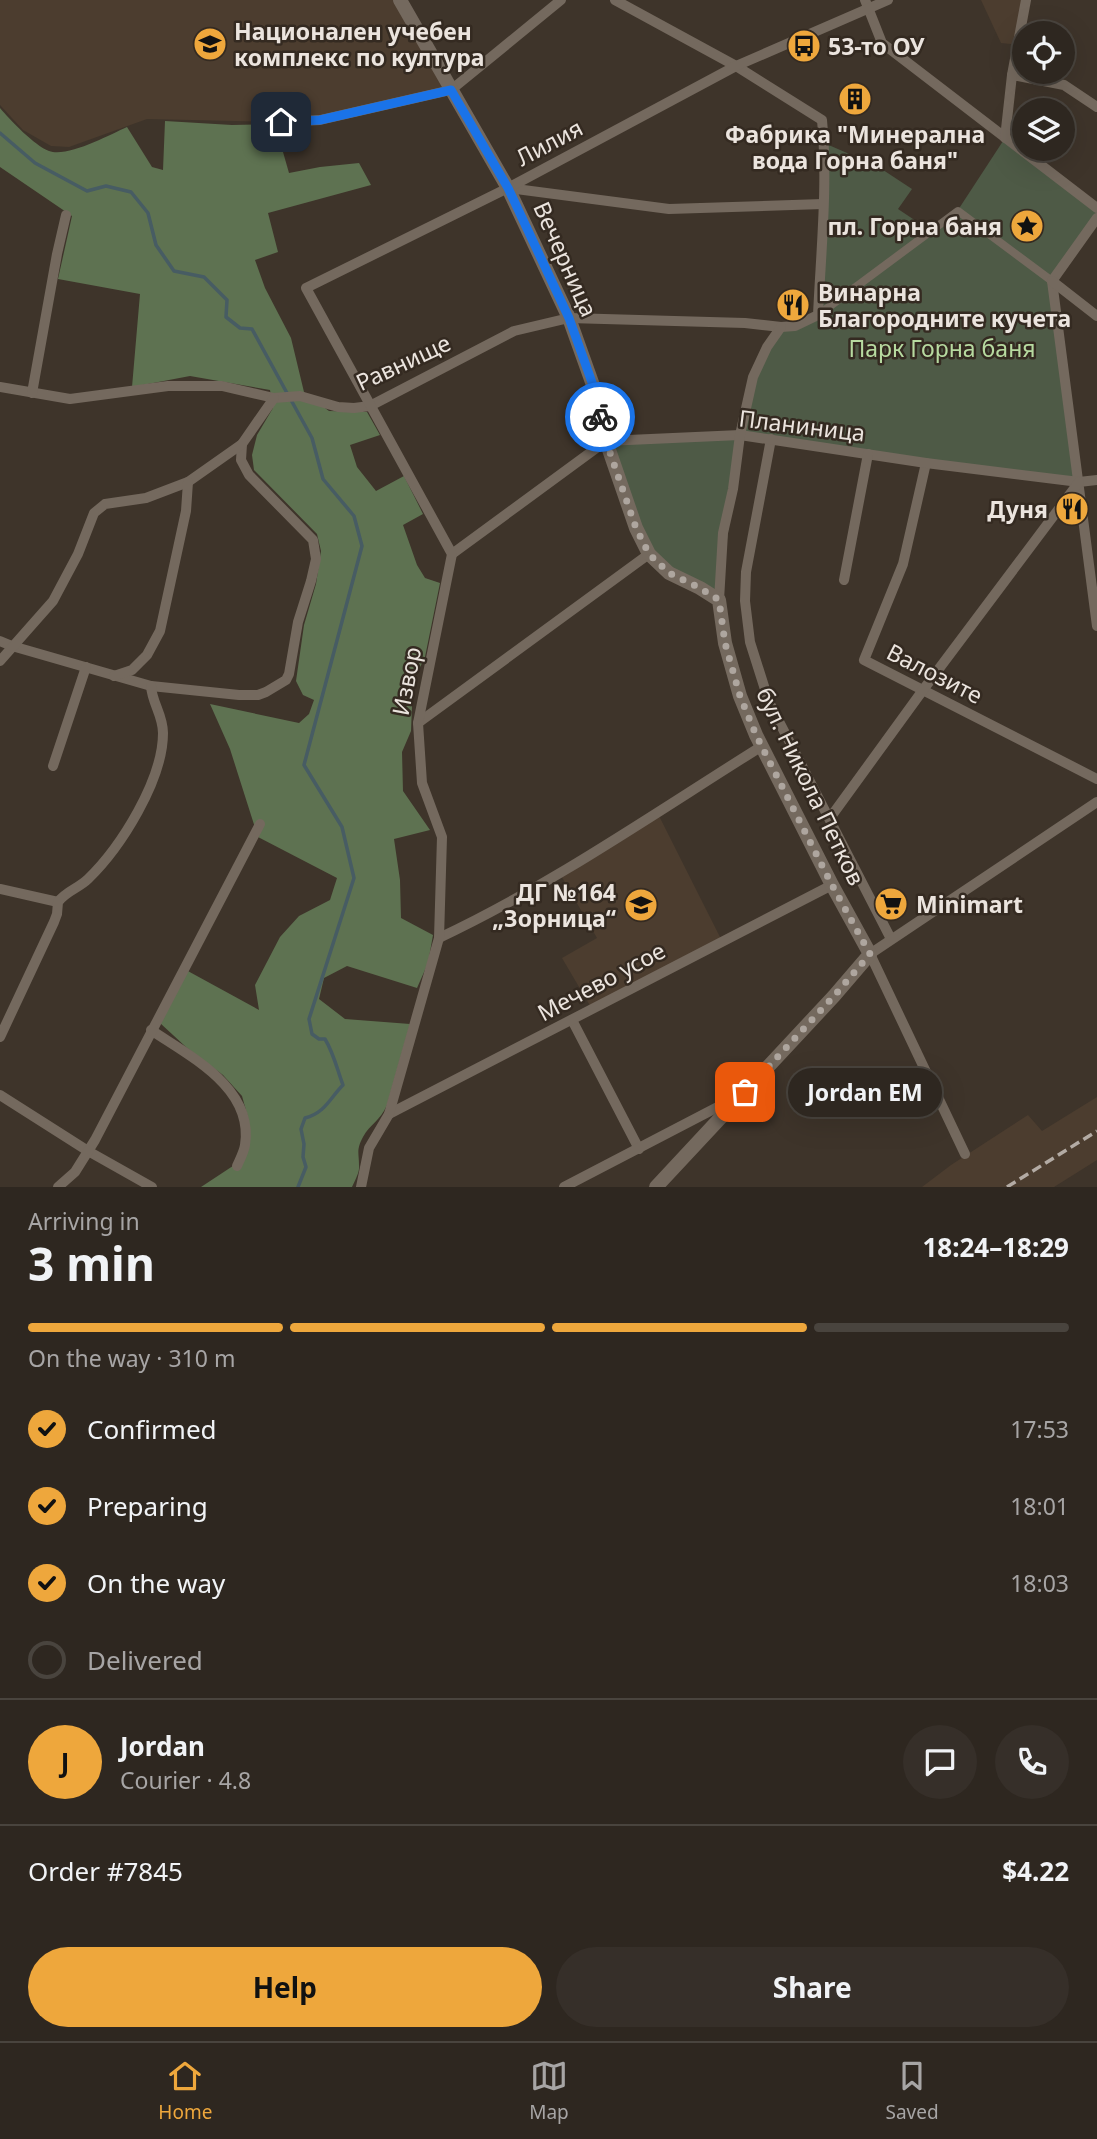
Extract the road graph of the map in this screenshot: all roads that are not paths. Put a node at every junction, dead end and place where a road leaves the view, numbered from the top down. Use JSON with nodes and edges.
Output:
{"nodes":[{"id":1,"x":400,"y":0,"type":"edge"},
{"id":2,"x":561,"y":0,"type":"edge"},
{"id":3,"x":888,"y":0,"type":"edge"},
{"id":4,"x":1026,"y":0,"type":"edge"},
{"id":5,"x":619,"y":1,"type":"edge"},
{"id":6,"x":867,"y":4,"type":"edge"},
{"id":7,"x":1022,"y":21,"type":"edge"},
{"id":8,"x":736,"y":66,"type":"junction"},
{"id":9,"x":1012,"y":83,"type":"edge"},
{"id":10,"x":1059,"y":84,"type":"edge"},
{"id":11,"x":451,"y":90,"type":"junction"},
{"id":12,"x":1097,"y":107,"type":"edge"},
{"id":13,"x":281,"y":122,"type":"dead end"},
{"id":14,"x":1005,"y":138,"type":"junction"},
{"id":15,"x":508,"y":188,"type":"junction"},
{"id":16,"x":823,"y":204,"type":"junction"},
{"id":17,"x":1097,"y":208,"type":"edge"},
{"id":18,"x":66,"y":215,"type":"dead end"},
{"id":19,"x":1097,"y":218,"type":"edge"},
{"id":20,"x":1052,"y":281,"type":"junction"},
{"id":21,"x":818,"y":315,"type":"junction"},
{"id":22,"x":1097,"y":316,"type":"edge"},
{"id":23,"x":569,"y":318,"type":"junction"},
{"id":24,"x":781,"y":327,"type":"junction"},
{"id":25,"x":0,"y":387,"type":"edge"},
{"id":26,"x":33,"y":393,"type":"junction"},
{"id":27,"x":274,"y":398,"type":"junction"},
{"id":28,"x":370,"y":406,"type":"junction"},
{"id":29,"x":740,"y":435,"type":"junction"},
{"id":30,"x":771,"y":439,"type":"junction"},
{"id":31,"x":606,"y":441,"type":"junction"},
{"id":32,"x":242,"y":444,"type":"junction"},
{"id":33,"x":868,"y":454,"type":"junction"},
{"id":34,"x":926,"y":463,"type":"junction"},
{"id":35,"x":1097,"y":480,"type":"edge"},
{"id":36,"x":188,"y":482,"type":"junction"},
{"id":37,"x":1079,"y":482,"type":"junction"},
{"id":38,"x":452,"y":554,"type":"junction"},
{"id":39,"x":649,"y":554,"type":"junction"},
{"id":40,"x":844,"y":580,"type":"dead end"},
{"id":41,"x":719,"y":600,"type":"junction"},
{"id":42,"x":1097,"y":625,"type":"edge"},
{"id":43,"x":0,"y":641,"type":"edge"},
{"id":44,"x":12,"y":646,"type":"junction"},
{"id":45,"x":0,"y":661,"type":"edge"},
{"id":46,"x":86,"y":667,"type":"junction"},
{"id":47,"x":114,"y":676,"type":"junction"},
{"id":48,"x":150,"y":686,"type":"junction"},
{"id":49,"x":923,"y":690,"type":"junction"},
{"id":50,"x":418,"y":723,"type":"junction"},
{"id":51,"x":762,"y":746,"type":"junction"},
{"id":52,"x":53,"y":766,"type":"dead end"},
{"id":53,"x":1097,"y":779,"type":"edge"},
{"id":54,"x":1097,"y":802,"type":"edge"},
{"id":55,"x":830,"y":818,"type":"junction"},
{"id":56,"x":260,"y":824,"type":"dead end"},
{"id":57,"x":832,"y":885,"type":"junction"},
{"id":58,"x":0,"y":889,"type":"edge"},
{"id":59,"x":58,"y":902,"type":"junction"},
{"id":60,"x":439,"y":938,"type":"junction"},
{"id":61,"x":891,"y":939,"type":"junction"},
{"id":62,"x":870,"y":954,"type":"junction"},
{"id":63,"x":572,"y":1020,"type":"junction"},
{"id":64,"x":151,"y":1030,"type":"junction"},
{"id":65,"x":0,"y":1037,"type":"edge"},
{"id":66,"x":745,"y":1092,"type":"junction"},
{"id":67,"x":0,"y":1096,"type":"edge"},
{"id":68,"x":389,"y":1114,"type":"junction"},
{"id":69,"x":639,"y":1149,"type":"junction"},
{"id":70,"x":88,"y":1151,"type":"junction"},
{"id":71,"x":965,"y":1154,"type":"dead end"},
{"id":72,"x":237,"y":1166,"type":"dead end"},
{"id":73,"x":58,"y":1187,"type":"edge"},
{"id":74,"x":152,"y":1187,"type":"edge"},
{"id":75,"x":360,"y":1187,"type":"edge"},
{"id":76,"x":564,"y":1187,"type":"edge"},
{"id":77,"x":656,"y":1187,"type":"edge"}],
"edges":[{"from":1,"to":11,"type":"street","name":"Вечерница"},
{"from":2,"to":11,"type":"street"},
{"from":3,"to":6,"type":"street","name":"Лилия"},
{"from":4,"to":7,"type":"street"},
{"from":5,"to":8,"type":"street"},
{"from":6,"to":8,"type":"street","name":"Лилия"},
{"from":6,"to":14,"type":"street"},
{"from":8,"to":15,"type":"street","name":"Лилия"},
{"from":8,"to":16,"type":"street"},
{"from":9,"to":14,"type":"street"},
{"from":10,"to":12,"type":"street"},
{"from":11,"to":13,"type":"street"},
{"from":11,"to":15,"type":"street","name":"Вечерница"},
{"from":14,"to":17,"type":"street"},
{"from":15,"to":16,"type":"street"},
{"from":15,"to":23,"type":"street","name":"Вечерница"},
{"from":15,"to":28,"type":"street","name":"Лилия"},
{"from":16,"to":21,"type":"street"},
{"from":18,"to":26,"type":"street"},
{"from":19,"to":20,"type":"street"},
{"from":20,"to":21,"type":"street"},
{"from":20,"to":22,"type":"street"},
{"from":20,"to":37,"type":"street"},
{"from":21,"to":24,"type":"street","name":"Равнище"},
{"from":23,"to":24,"type":"street","name":"Равнище"},
{"from":23,"to":28,"type":"street","name":"Равнище"},
{"from":23,"to":31,"type":"street","name":"Вечерница"},
{"from":24,"to":29,"type":"street","name":"бул. Никола Петков"},
{"from":25,"to":26,"type":"street","name":"Равнище"},
{"from":26,"to":27,"type":"street","name":"Равнище"},
{"from":27,"to":28,"type":"street","name":"Равнище"},
{"from":27,"to":32,"type":"street"},
{"from":28,"to":38,"type":"street"},
{"from":29,"to":30,"type":"street","name":"Планиница"},
{"from":29,"to":31,"type":"street","name":"Планиница"},
{"from":29,"to":41,"type":"street","name":"бул. Никола Петков"},
{"from":30,"to":33,"type":"street","name":"Планиница"},
{"from":30,"to":55,"type":"street","name":"бул. Никола Петков"},
{"from":31,"to":38,"type":"street"},
{"from":31,"to":39,"type":"street","name":"Вечерница"},
{"from":32,"to":36,"type":"street"},
{"from":32,"to":48,"type":"street"},
{"from":33,"to":34,"type":"street","name":"Планиница"},
{"from":33,"to":40,"type":"street"},
{"from":34,"to":37,"type":"street","name":"Планиница"},
{"from":34,"to":49,"type":"street","name":"Валозите"},
{"from":35,"to":37,"type":"street","name":"Планиница"},
{"from":36,"to":44,"type":"street"},
{"from":36,"to":47,"type":"street"},
{"from":37,"to":42,"type":"street"},
{"from":37,"to":49,"type":"street"},
{"from":38,"to":50,"type":"street","name":"Извор"},
{"from":39,"to":41,"type":"street","name":"Вечерница"},
{"from":39,"to":50,"type":"street"},
{"from":41,"to":51,"type":"street","name":"бул. Никола Петков"},
{"from":43,"to":44,"type":"street"},
{"from":44,"to":45,"type":"street"},
{"from":44,"to":46,"type":"street"},
{"from":46,"to":47,"type":"street"},
{"from":46,"to":52,"type":"street"},
{"from":47,"to":48,"type":"street"},
{"from":48,"to":59,"type":"street"},
{"from":49,"to":53,"type":"street","name":"Валозите"},
{"from":49,"to":55,"type":"street"},
{"from":50,"to":60,"type":"street","name":"Извор"},
{"from":51,"to":57,"type":"street","name":"бул. Никола Петков"},
{"from":51,"to":60,"type":"street"},
{"from":54,"to":61,"type":"street"},
{"from":55,"to":61,"type":"street","name":"бул. Никола Петков"},
{"from":56,"to":64,"type":"street"},
{"from":57,"to":62,"type":"street","name":"бул. Никола Петков"},
{"from":57,"to":63,"type":"street","name":"Мечево усое"},
{"from":58,"to":59,"type":"street"},
{"from":59,"to":65,"type":"street"},
{"from":60,"to":68,"type":"street","name":"Извор"},
{"from":61,"to":62,"type":"street"},
{"from":62,"to":66,"type":"street"},
{"from":62,"to":71,"type":"street"},
{"from":63,"to":68,"type":"street","name":"Мечево усое"},
{"from":63,"to":69,"type":"street"},
{"from":64,"to":70,"type":"street"},
{"from":64,"to":72,"type":"street"},
{"from":66,"to":69,"type":"street"},
{"from":66,"to":77,"type":"street"},
{"from":67,"to":70,"type":"street"},
{"from":68,"to":75,"type":"street","name":"Извор"},
{"from":69,"to":76,"type":"street"},
{"from":70,"to":73,"type":"street"},
{"from":70,"to":74,"type":"street"}]}
